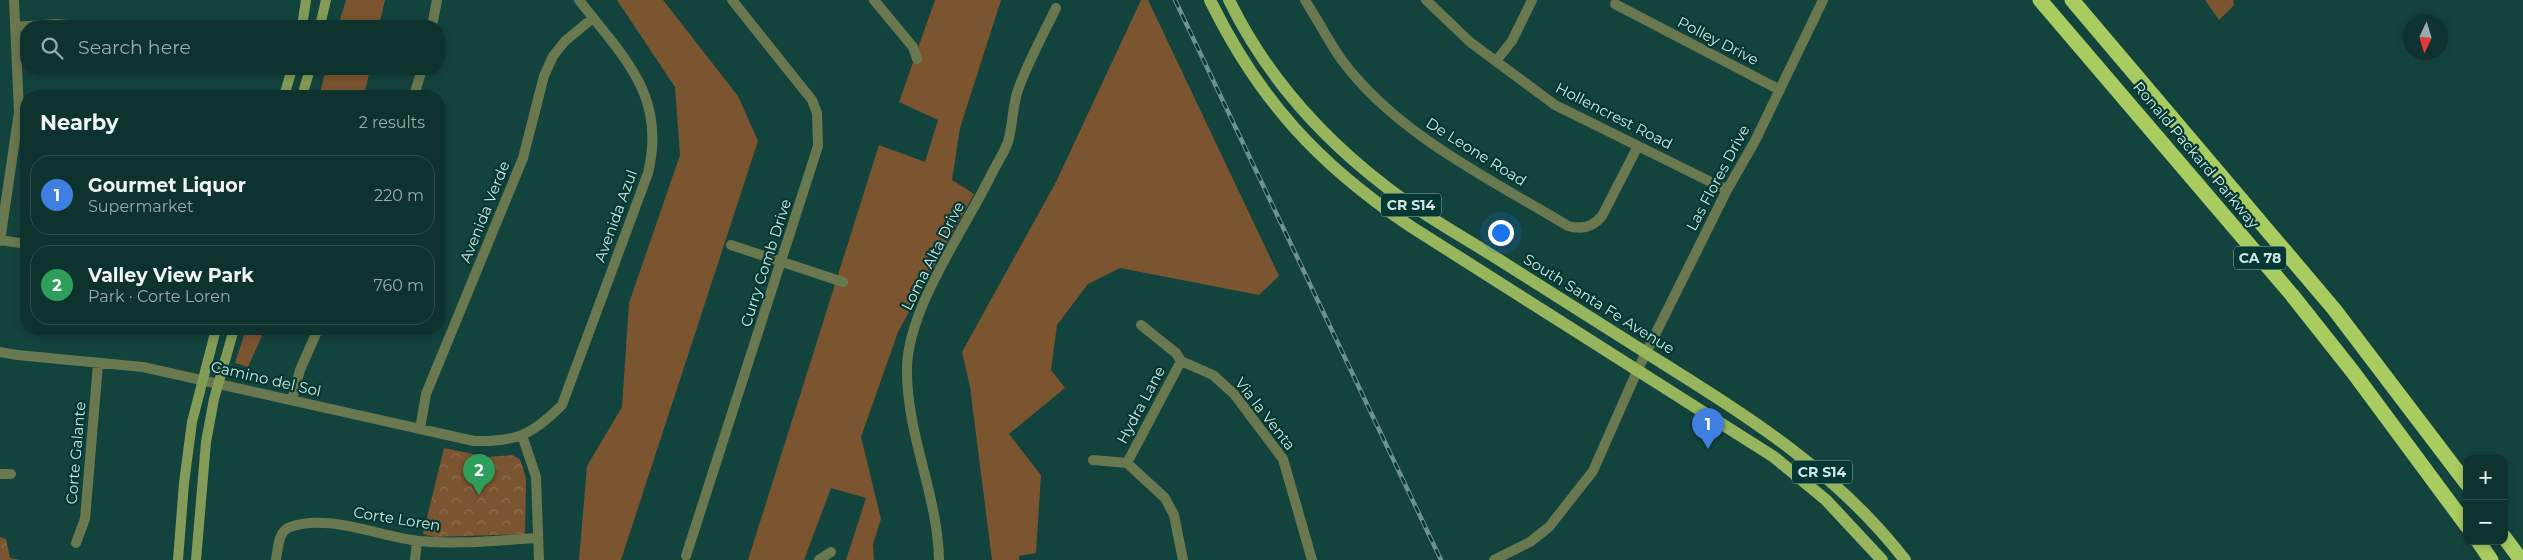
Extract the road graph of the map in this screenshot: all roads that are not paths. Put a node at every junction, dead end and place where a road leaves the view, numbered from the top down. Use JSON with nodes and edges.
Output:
{"nodes":[{"id":1,"x":14,"y":0,"type":"edge"},
{"id":2,"x":306,"y":0,"type":"edge"},
{"id":3,"x":326,"y":0,"type":"edge"},
{"id":4,"x":437,"y":0,"type":"edge"},
{"id":5,"x":579,"y":0,"type":"edge"},
{"id":6,"x":732,"y":0,"type":"edge"},
{"id":7,"x":874,"y":0,"type":"edge"},
{"id":8,"x":1210,"y":0,"type":"edge"},
{"id":9,"x":1229,"y":0,"type":"edge"},
{"id":10,"x":1305,"y":0,"type":"edge"},
{"id":11,"x":1426,"y":0,"type":"edge"},
{"id":12,"x":1532,"y":0,"type":"edge"},
{"id":13,"x":1823,"y":0,"type":"edge"},
{"id":14,"x":2040,"y":0,"type":"edge"},
{"id":15,"x":2072,"y":0,"type":"edge"},
{"id":16,"x":1615,"y":4,"type":"dead end"},
{"id":17,"x":1056,"y":8,"type":"dead end"},
{"id":18,"x":593,"y":18,"type":"junction"},
{"id":19,"x":303,"y":20,"type":"edge"},
{"id":20,"x":321,"y":20,"type":"edge"},
{"id":21,"x":433,"y":20,"type":"edge"},
{"id":22,"x":15,"y":27,"type":"junction"},
{"id":23,"x":20,"y":27,"type":"edge"},
{"id":24,"x":917,"y":59,"type":"dead end"},
{"id":25,"x":1496,"y":61,"type":"junction"},
{"id":26,"x":290,"y":75,"type":"edge"},
{"id":27,"x":308,"y":75,"type":"edge"},
{"id":28,"x":420,"y":75,"type":"edge"},
{"id":29,"x":286,"y":90,"type":"edge"},
{"id":30,"x":304,"y":90,"type":"edge"},
{"id":31,"x":416,"y":90,"type":"edge"},
{"id":32,"x":1780,"y":90,"type":"junction"},
{"id":33,"x":16,"y":132,"type":"junction"},
{"id":34,"x":20,"y":133,"type":"edge"},
{"id":35,"x":1638,"y":146,"type":"junction"},
{"id":36,"x":1727,"y":190,"type":"junction"},
{"id":37,"x":0,"y":240,"type":"edge"},
{"id":38,"x":20,"y":243,"type":"edge"},
{"id":39,"x":731,"y":245,"type":"dead end"},
{"id":40,"x":783,"y":262,"type":"junction"},
{"id":41,"x":843,"y":282,"type":"dead end"},
{"id":42,"x":1141,"y":325,"type":"dead end"},
{"id":43,"x":214,"y":335,"type":"edge"},
{"id":44,"x":232,"y":335,"type":"edge"},
{"id":45,"x":315,"y":335,"type":"edge"},
{"id":46,"x":0,"y":352,"type":"edge"},
{"id":47,"x":1646,"y":352,"type":"junction"},
{"id":48,"x":1181,"y":361,"type":"junction"},
{"id":49,"x":98,"y":364,"type":"junction"},
{"id":50,"x":1638,"y":370,"type":"junction"},
{"id":51,"x":201,"y":379,"type":"junction"},
{"id":52,"x":219,"y":383,"type":"junction"},
{"id":53,"x":292,"y":400,"type":"junction"},
{"id":54,"x":420,"y":429,"type":"junction"},
{"id":55,"x":522,"y":435,"type":"junction"},
{"id":56,"x":1093,"y":460,"type":"dead end"},
{"id":57,"x":1127,"y":463,"type":"junction"},
{"id":58,"x":2463,"y":479,"type":"edge"},
{"id":59,"x":2463,"y":521,"type":"edge"},
{"id":60,"x":538,"y":538,"type":"junction"},
{"id":61,"x":418,"y":541,"type":"junction"},
{"id":62,"x":2508,"y":542,"type":"edge"},
{"id":63,"x":76,"y":543,"type":"dead end"},
{"id":64,"x":2481,"y":545,"type":"edge"},
{"id":65,"x":831,"y":552,"type":"dead end"},
{"id":66,"x":686,"y":556,"type":"dead end"},
{"id":67,"x":2519,"y":557,"type":"edge"},
{"id":68,"x":1497,"y":559,"type":"edge"},
{"id":69,"x":178,"y":560,"type":"edge"},
{"id":70,"x":196,"y":560,"type":"edge"},
{"id":71,"x":276,"y":560,"type":"edge"},
{"id":72,"x":415,"y":560,"type":"edge"},
{"id":73,"x":539,"y":560,"type":"edge"},
{"id":74,"x":819,"y":560,"type":"edge"},
{"id":75,"x":939,"y":560,"type":"edge"},
{"id":76,"x":1183,"y":560,"type":"edge"},
{"id":77,"x":1312,"y":560,"type":"edge"},
{"id":78,"x":1882,"y":560,"type":"edge"},
{"id":79,"x":1905,"y":560,"type":"edge"},
{"id":80,"x":2491,"y":560,"type":"edge"}],
"edges":[{"from":1,"to":22,"type":"street"},
{"from":2,"to":19,"type":"main road"},
{"from":3,"to":20,"type":"main road"},
{"from":4,"to":21,"type":"street"},
{"from":5,"to":18,"type":"street","name":"Avenida Azul"},
{"from":6,"to":40,"type":"street","name":"Curry Comb Drive"},
{"from":7,"to":24,"type":"street"},
{"from":8,"to":50,"type":"main road","number":"CR S14"},
{"from":9,"to":47,"type":"main road","name":"South Santa Fe Avenue","number":"CR S14"},
{"from":10,"to":35,"type":"street","name":"De Leone Road"},
{"from":11,"to":25,"type":"street","name":"Hollencrest Road"},
{"from":12,"to":25,"type":"street"},
{"from":13,"to":32,"type":"street","name":"Las Flores Drive"},
{"from":14,"to":59,"type":"highway","name":"Ronald Packard Parkway","number":"CA 78"},
{"from":15,"to":58,"type":"highway","name":"Ronald Packard Parkway","number":"CA 78"},
{"from":16,"to":32,"type":"street","name":"Polley Drive"},
{"from":17,"to":75,"type":"street","name":"Loma Alta Drive"},
{"from":18,"to":54,"type":"street","name":"Avenida Verde"},
{"from":18,"to":55,"type":"street","name":"Avenida Azul"},
{"from":22,"to":23,"type":"street"},
{"from":22,"to":33,"type":"street"},
{"from":25,"to":35,"type":"street","name":"Hollencrest Road"},
{"from":26,"to":29,"type":"main road"},
{"from":27,"to":30,"type":"main road"},
{"from":28,"to":31,"type":"street"},
{"from":32,"to":36,"type":"street","name":"Las Flores Drive"},
{"from":33,"to":34,"type":"street"},
{"from":33,"to":37,"type":"street"},
{"from":35,"to":36,"type":"street","name":"Hollencrest Road"},
{"from":36,"to":47,"type":"street","name":"Las Flores Drive"},
{"from":37,"to":38,"type":"street"},
{"from":39,"to":40,"type":"street"},
{"from":40,"to":41,"type":"street"},
{"from":40,"to":66,"type":"street","name":"Curry Comb Drive"},
{"from":42,"to":48,"type":"street","name":"Via la Venta"},
{"from":43,"to":51,"type":"main road"},
{"from":44,"to":52,"type":"main road"},
{"from":45,"to":53,"type":"street"},
{"from":46,"to":49,"type":"street","name":"Camino del Sol"},
{"from":47,"to":50,"type":"street","name":"Las Flores Drive"},
{"from":47,"to":79,"type":"main road","name":"South Santa Fe Avenue","number":"CR S14"},
{"from":48,"to":57,"type":"street","name":"Hydra Lane"},
{"from":48,"to":77,"type":"street","name":"Via la Venta"},
{"from":49,"to":51,"type":"street","name":"Camino del Sol"},
{"from":49,"to":63,"type":"street","name":"Corte Galante"},
{"from":50,"to":68,"type":"street","name":"Las Flores Drive"},
{"from":50,"to":78,"type":"main road","number":"CR S14"},
{"from":51,"to":52,"type":"street","name":"Camino del Sol"},
{"from":51,"to":69,"type":"main road"},
{"from":52,"to":53,"type":"street","name":"Camino del Sol"},
{"from":52,"to":70,"type":"main road"},
{"from":53,"to":54,"type":"street","name":"Camino del Sol"},
{"from":54,"to":55,"type":"street","name":"Camino del Sol"},
{"from":55,"to":60,"type":"street"},
{"from":56,"to":57,"type":"street"},
{"from":57,"to":76,"type":"street"},
{"from":60,"to":61,"type":"street","name":"Corte Loren"},
{"from":60,"to":73,"type":"street"},
{"from":61,"to":71,"type":"street","name":"Corte Loren"},
{"from":61,"to":72,"type":"street"},
{"from":62,"to":67,"type":"highway"},
{"from":64,"to":80,"type":"highway"},
{"from":65,"to":74,"type":"street"}]}
